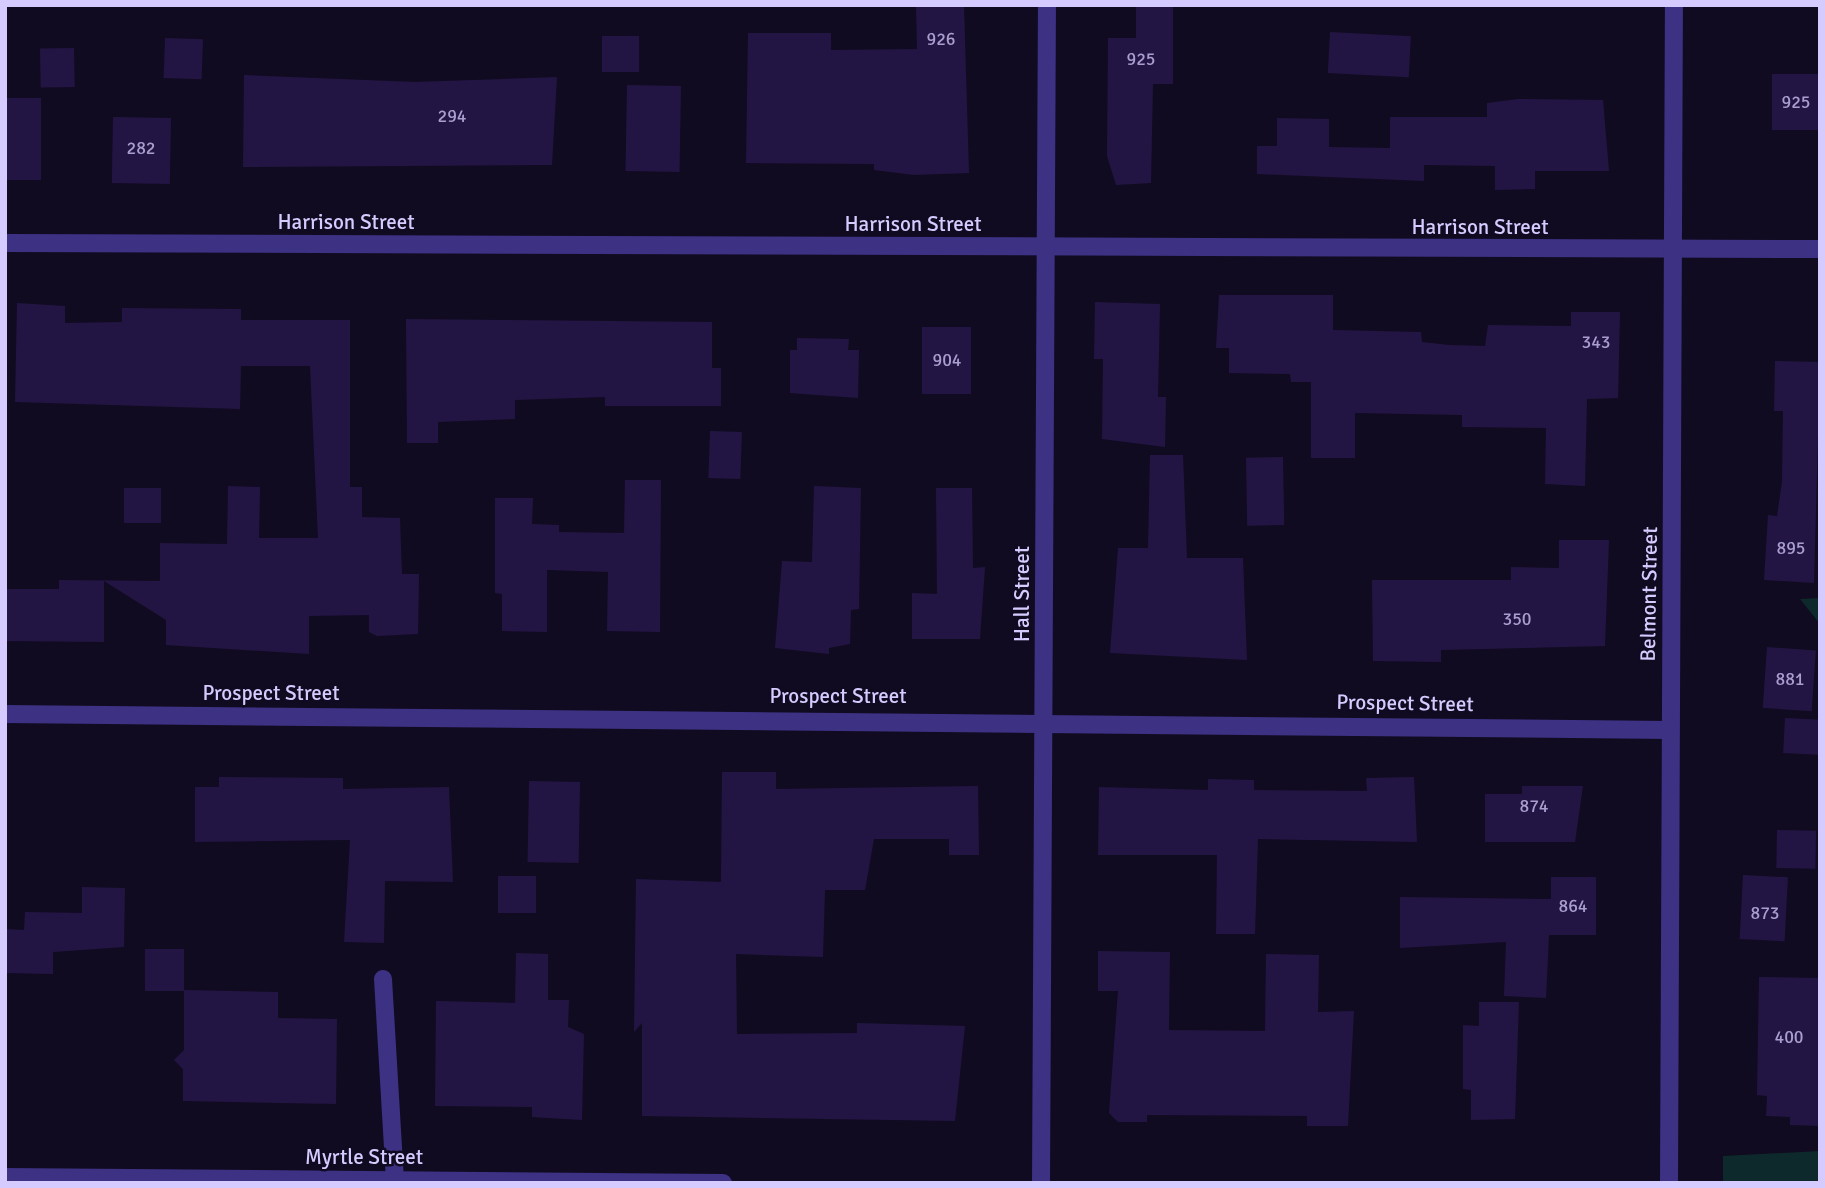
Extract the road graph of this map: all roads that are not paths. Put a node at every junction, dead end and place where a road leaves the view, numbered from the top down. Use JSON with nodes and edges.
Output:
{"nodes":[{"id":1,"x":1047,"y":5,"type":"edge"},
{"id":2,"x":1674,"y":5,"type":"edge"},
{"id":3,"x":5,"y":243,"type":"edge"},
{"id":4,"x":1048,"y":248,"type":"junction"},
{"id":5,"x":1820,"y":249,"type":"edge"},
{"id":6,"x":1677,"y":251,"type":"junction"},
{"id":7,"x":5,"y":714,"type":"edge"},
{"id":8,"x":1043,"y":720,"type":"junction"},
{"id":9,"x":1670,"y":730,"type":"junction"},
{"id":10,"x":383,"y":979,"type":"dead end"},
{"id":11,"x":5,"y":1177,"type":"edge"},
{"id":12,"x":395,"y":1180,"type":"junction"},
{"id":13,"x":723,"y":1183,"type":"edge"},
{"id":14,"x":1041,"y":1183,"type":"edge"},
{"id":15,"x":1669,"y":1183,"type":"edge"}],
"edges":[{"from":1,"to":4,"type":"street","name":"Hall Street"},
{"from":2,"to":6,"type":"street","name":"Belmont Street"},
{"from":3,"to":4,"type":"street","name":"Harrison Street"},
{"from":4,"to":6,"type":"street","name":"Harrison Street"},
{"from":4,"to":8,"type":"street","name":"Hall Street"},
{"from":5,"to":6,"type":"street","name":"Harrison Street"},
{"from":6,"to":9,"type":"street","name":"Belmont Street"},
{"from":7,"to":8,"type":"street","name":"Prospect Street"},
{"from":8,"to":9,"type":"street","name":"Prospect Street"},
{"from":8,"to":14,"type":"street","name":"Hall Street"},
{"from":9,"to":15,"type":"street","name":"Belmont Street"},
{"from":10,"to":12,"type":"street"},
{"from":11,"to":12,"type":"street","name":"Myrtle Street"},
{"from":12,"to":13,"type":"street","name":"Myrtle Street"}]}
